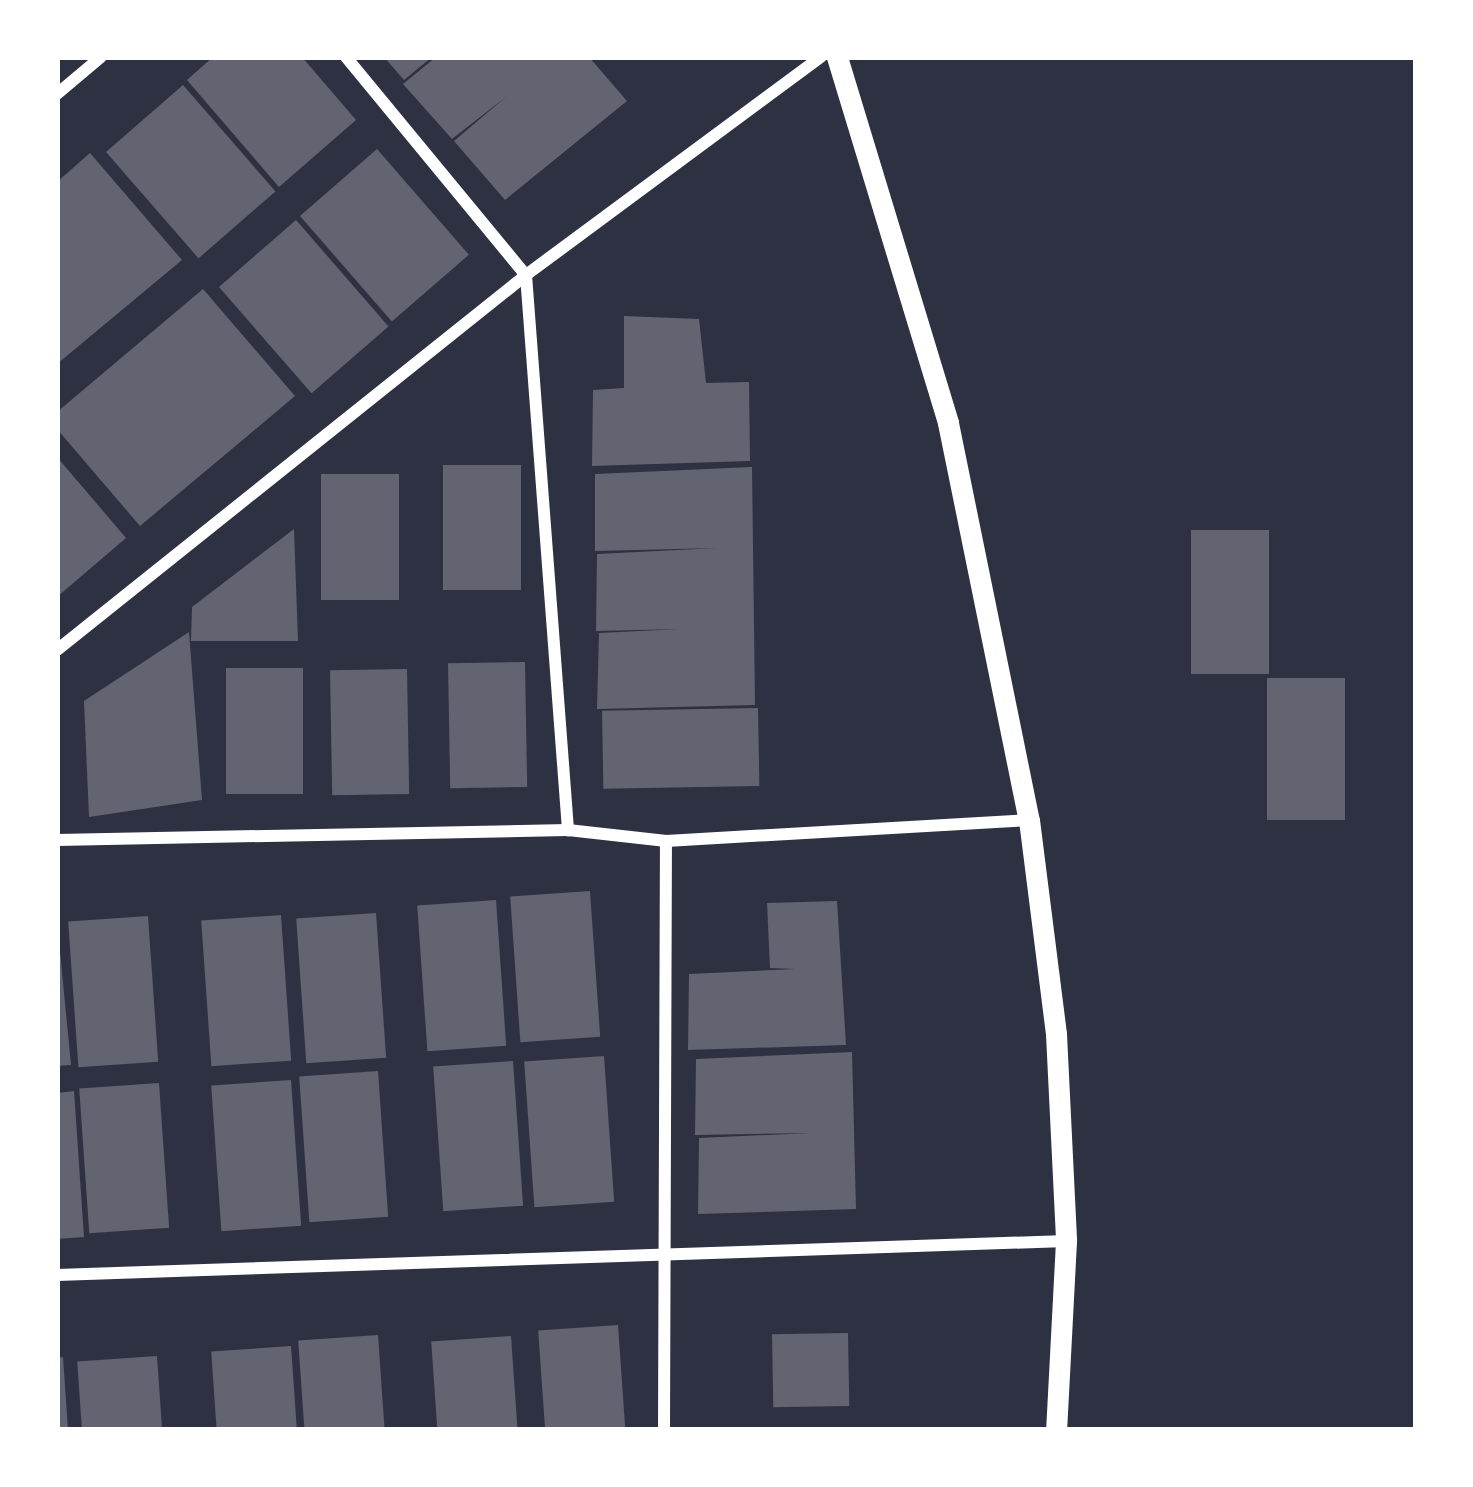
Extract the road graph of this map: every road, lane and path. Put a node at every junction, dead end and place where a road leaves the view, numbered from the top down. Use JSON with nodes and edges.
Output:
{"nodes":[{"id":1,"x":101,"y":57,"type":"edge"},
{"id":2,"x":346,"y":57,"type":"edge"},
{"id":3,"x":821,"y":57,"type":"edge"},
{"id":4,"x":837,"y":57,"type":"edge"},
{"id":5,"x":57,"y":94,"type":"edge"},
{"id":6,"x":526,"y":275,"type":"junction"},
{"id":7,"x":57,"y":650,"type":"edge"},
{"id":8,"x":1029,"y":820,"type":"junction"},
{"id":9,"x":568,"y":830,"type":"junction"},
{"id":10,"x":57,"y":840,"type":"edge"},
{"id":11,"x":666,"y":841,"type":"junction"},
{"id":12,"x":1066,"y":1240,"type":"junction"},
{"id":13,"x":663,"y":1259,"type":"junction"},
{"id":14,"x":57,"y":1275,"type":"edge"},
{"id":15,"x":664,"y":1430,"type":"edge"},
{"id":16,"x":1056,"y":1430,"type":"edge"}],
"edges":[{"from":1,"to":5,"type":"street"},
{"from":2,"to":6,"type":"street"},
{"from":3,"to":6,"type":"street"},
{"from":4,"to":8,"type":"street"},
{"from":6,"to":7,"type":"street"},
{"from":6,"to":9,"type":"street"},
{"from":8,"to":11,"type":"street"},
{"from":8,"to":12,"type":"street"},
{"from":9,"to":10,"type":"street"},
{"from":9,"to":11,"type":"street"},
{"from":11,"to":13,"type":"street"},
{"from":12,"to":13,"type":"street"},
{"from":12,"to":16,"type":"street"},
{"from":13,"to":14,"type":"street"},
{"from":13,"to":15,"type":"street"}]}
